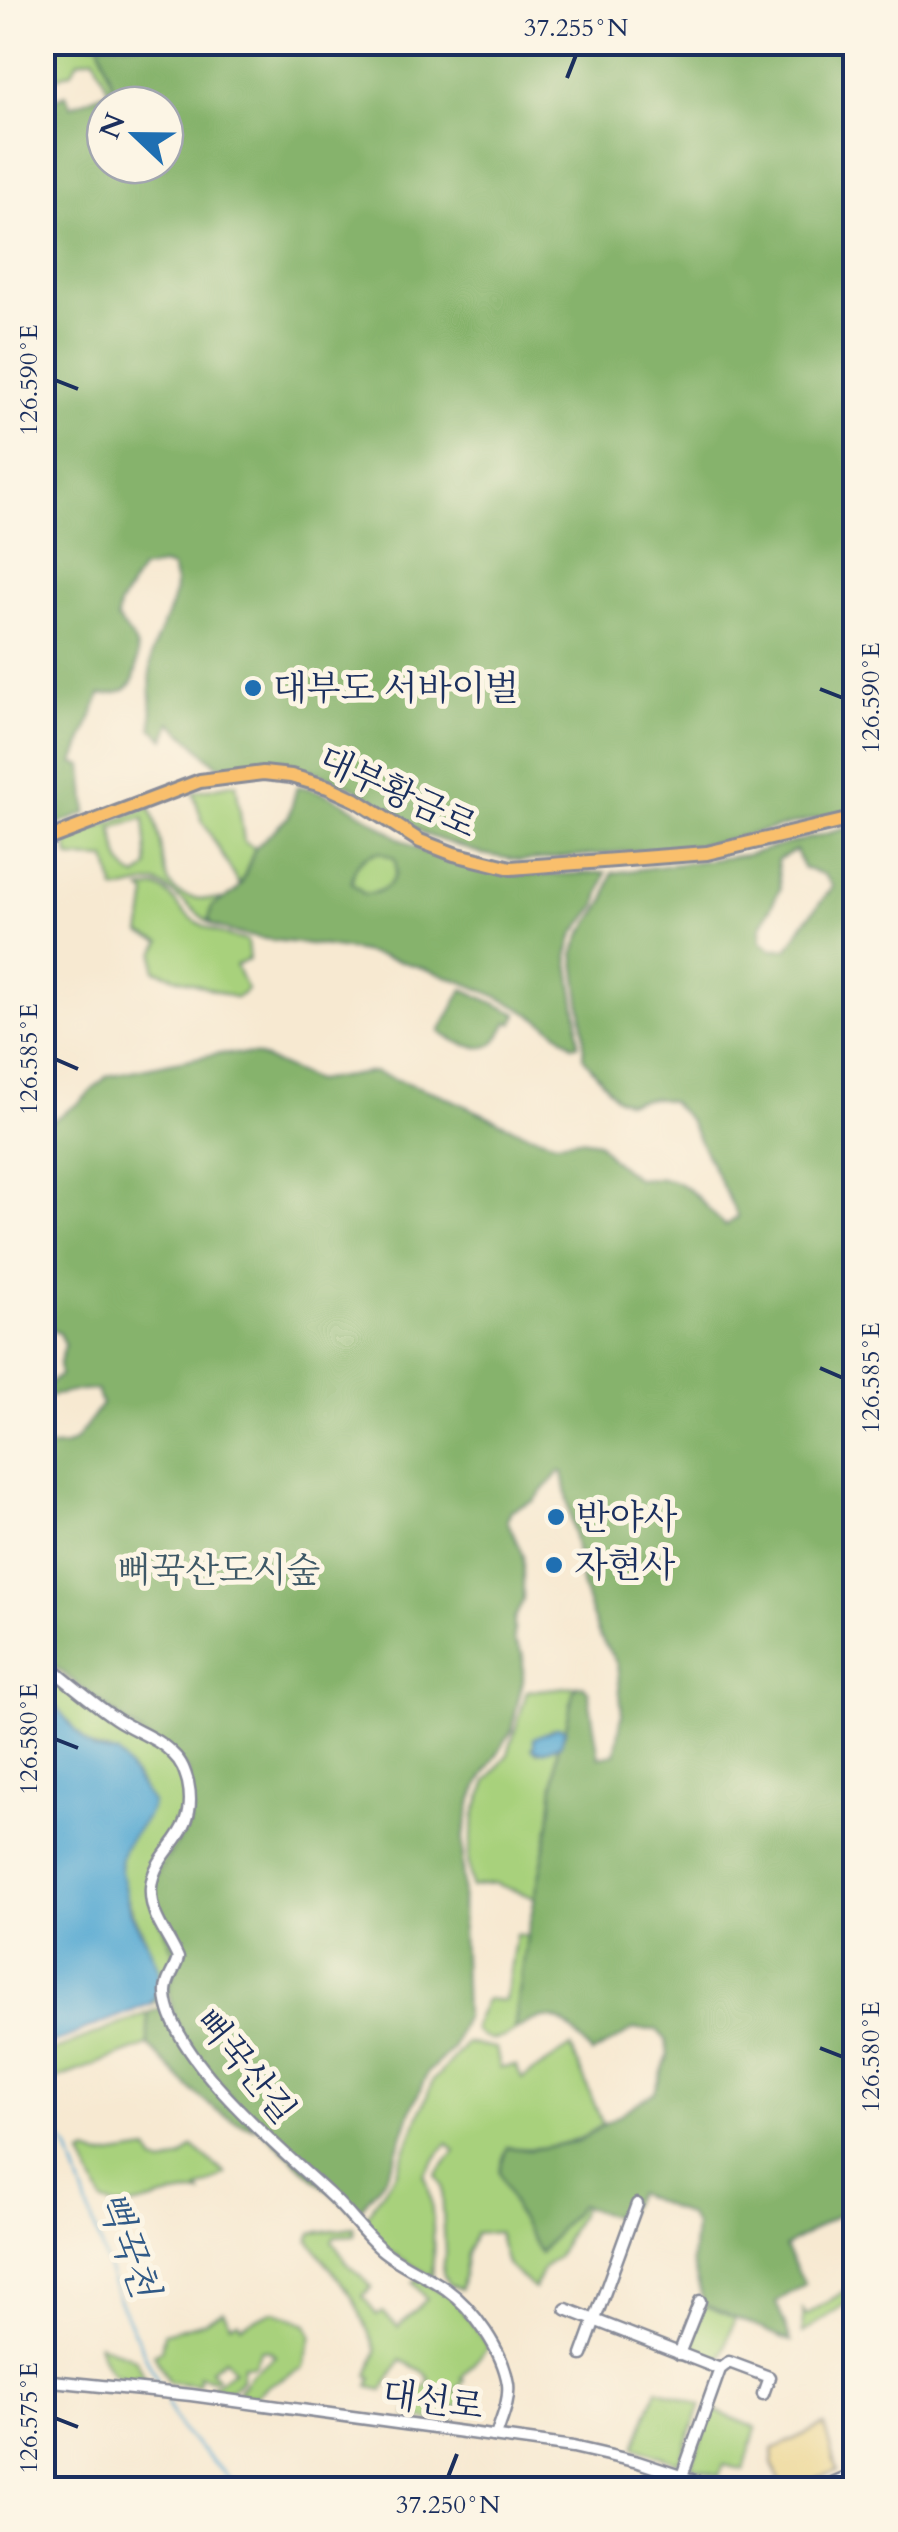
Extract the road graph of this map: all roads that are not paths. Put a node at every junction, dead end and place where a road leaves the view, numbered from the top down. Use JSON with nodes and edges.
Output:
{"nodes":[{"id":1,"x":856,"y":818,"type":"edge"},
{"id":2,"x":42,"y":841,"type":"edge"},
{"id":3,"x":42,"y":1660,"type":"edge"},
{"id":4,"x":636,"y":2204,"type":"dead end"},
{"id":5,"x":700,"y":2301,"type":"dead end"},
{"id":6,"x":566,"y":2309,"type":"dead end"},
{"id":7,"x":594,"y":2320,"type":"junction"},
{"id":8,"x":680,"y":2354,"type":"junction"},
{"id":9,"x":582,"y":2355,"type":"dead end"},
{"id":10,"x":720,"y":2369,"type":"junction"},
{"id":11,"x":42,"y":2380,"type":"edge"},
{"id":12,"x":763,"y":2394,"type":"dead end"},
{"id":13,"x":496,"y":2436,"type":"junction"},
{"id":14,"x":856,"y":2473,"type":"edge"},
{"id":15,"x":682,"y":2476,"type":"junction"},
{"id":16,"x":827,"y":2487,"type":"edge"},
{"id":17,"x":723,"y":2490,"type":"edge"},
{"id":18,"x":816,"y":2490,"type":"edge"}],
"edges":[{"from":1,"to":2,"type":"main road","name":"대부황금로"},
{"from":3,"to":13,"type":"street","name":"뻐꾹산길"},
{"from":4,"to":7,"type":"street"},
{"from":5,"to":8,"type":"street"},
{"from":6,"to":7,"type":"street"},
{"from":7,"to":8,"type":"street"},
{"from":7,"to":9,"type":"street"},
{"from":8,"to":10,"type":"street"},
{"from":10,"to":12,"type":"street"},
{"from":10,"to":15,"type":"street"},
{"from":11,"to":13,"type":"street","name":"대선로"},
{"from":13,"to":15,"type":"street","name":"대선로"},
{"from":14,"to":16,"type":"street"},
{"from":15,"to":17,"type":"street","name":"대선로"},
{"from":16,"to":18,"type":"street"}]}
